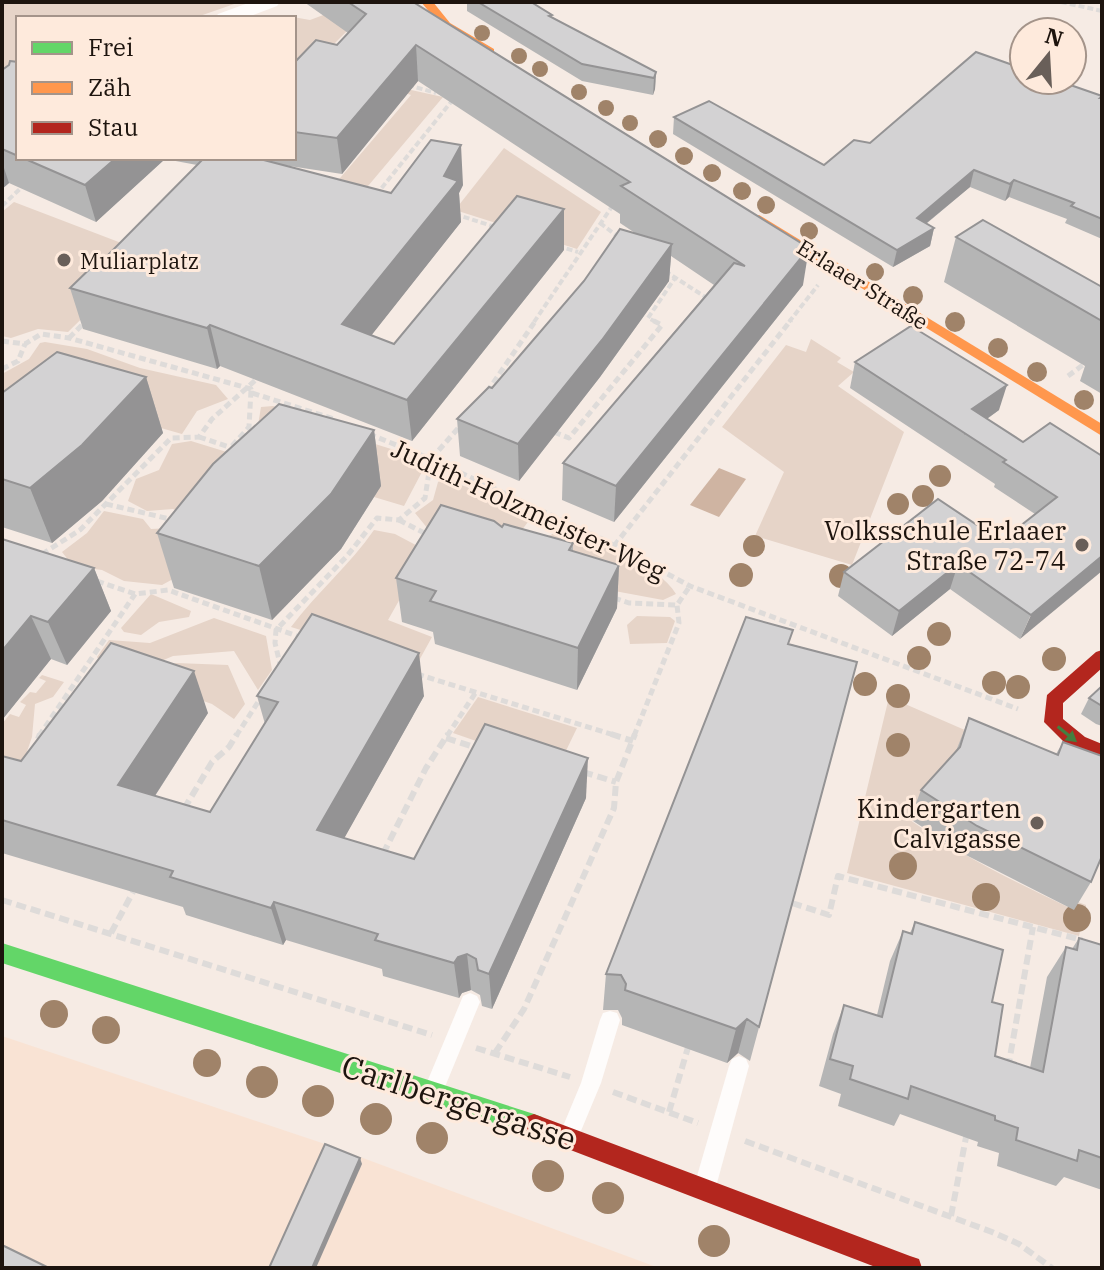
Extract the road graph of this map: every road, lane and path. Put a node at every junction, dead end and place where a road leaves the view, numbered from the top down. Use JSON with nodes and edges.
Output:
{"nodes":[{"id":1,"x":270,"y":2,"type":"edge"},
{"id":2,"x":427,"y":2,"type":"edge"},
{"id":3,"x":1061,"y":2,"type":"edge"},
{"id":4,"x":1102,"y":11,"type":"edge"},
{"id":5,"x":231,"y":16,"type":"edge"},
{"id":6,"x":504,"y":61,"type":"edge"},
{"id":7,"x":407,"y":84,"type":"edge"},
{"id":8,"x":436,"y":93,"type":"edge"},
{"id":9,"x":443,"y":95,"type":"edge"},
{"id":10,"x":34,"y":177,"type":"edge"},
{"id":11,"x":383,"y":187,"type":"junction"},
{"id":12,"x":396,"y":192,"type":"edge"},
{"id":13,"x":616,"y":199,"type":"edge"},
{"id":14,"x":368,"y":204,"type":"edge"},
{"id":15,"x":2,"y":206,"type":"edge"},
{"id":16,"x":742,"y":209,"type":"edge"},
{"id":17,"x":449,"y":212,"type":"edge"},
{"id":18,"x":600,"y":223,"type":"junction"},
{"id":19,"x":505,"y":230,"type":"edge"},
{"id":20,"x":625,"y":241,"type":"edge"},
{"id":21,"x":549,"y":243,"type":"edge"},
{"id":22,"x":578,"y":252,"type":"junction"},
{"id":23,"x":833,"y":266,"type":"junction"},
{"id":24,"x":662,"y":269,"type":"edge"},
{"id":25,"x":675,"y":278,"type":"junction"},
{"id":26,"x":712,"y":302,"type":"edge"},
{"id":27,"x":88,"y":319,"type":"edge"},
{"id":28,"x":762,"y":334,"type":"edge"},
{"id":29,"x":69,"y":338,"type":"junction"},
{"id":30,"x":2,"y":341,"type":"edge"},
{"id":31,"x":774,"y":341,"type":"junction"},
{"id":32,"x":25,"y":344,"type":"junction"},
{"id":33,"x":266,"y":366,"type":"edge"},
{"id":34,"x":2,"y":369,"type":"edge"},
{"id":35,"x":251,"y":389,"type":"junction"},
{"id":36,"x":480,"y":403,"type":"edge"},
{"id":37,"x":470,"y":414,"type":"edge"},
{"id":38,"x":336,"y":420,"type":"edge"},
{"id":39,"x":363,"y":431,"type":"edge"},
{"id":40,"x":1102,"y":431,"type":"edge"},
{"id":41,"x":554,"y":432,"type":"edge"},
{"id":42,"x":199,"y":437,"type":"junction"},
{"id":43,"x":232,"y":446,"type":"junction"},
{"id":44,"x":242,"y":456,"type":"edge"},
{"id":45,"x":431,"y":459,"type":"junction"},
{"id":46,"x":106,"y":504,"type":"junction"},
{"id":47,"x":399,"y":520,"type":"junction"},
{"id":48,"x":183,"y":522,"type":"edge"},
{"id":49,"x":437,"y":540,"type":"edge"},
{"id":50,"x":614,"y":546,"type":"junction"},
{"id":51,"x":30,"y":551,"type":"edge"},
{"id":52,"x":83,"y":576,"type":"edge"},
{"id":53,"x":177,"y":578,"type":"edge"},
{"id":54,"x":690,"y":586,"type":"junction"},
{"id":55,"x":168,"y":590,"type":"junction"},
{"id":56,"x":135,"y":594,"type":"junction"},
{"id":57,"x":602,"y":594,"type":"edge"},
{"id":58,"x":677,"y":605,"type":"junction"},
{"id":59,"x":276,"y":630,"type":"junction"},
{"id":60,"x":305,"y":639,"type":"edge"},
{"id":61,"x":1102,"y":657,"type":"edge"},
{"id":62,"x":405,"y":670,"type":"edge"},
{"id":63,"x":272,"y":681,"type":"edge"},
{"id":64,"x":476,"y":692,"type":"junction"},
{"id":65,"x":264,"y":694,"type":"edge"},
{"id":66,"x":1053,"y":722,"type":"junction"},
{"id":67,"x":446,"y":738,"type":"junction"},
{"id":68,"x":633,"y":741,"type":"junction"},
{"id":69,"x":33,"y":752,"type":"edge"},
{"id":70,"x":488,"y":752,"type":"edge"},
{"id":71,"x":1102,"y":752,"type":"edge"},
{"id":72,"x":579,"y":771,"type":"edge"},
{"id":73,"x":616,"y":782,"type":"junction"},
{"id":74,"x":181,"y":814,"type":"edge"},
{"id":75,"x":380,"y":861,"type":"edge"},
{"id":76,"x":133,"y":892,"type":"edge"},
{"id":77,"x":792,"y":903,"type":"edge"},
{"id":78,"x":1033,"y":927,"type":"junction"},
{"id":79,"x":111,"y":934,"type":"dead end"},
{"id":80,"x":1088,"y":941,"type":"edge"},
{"id":81,"x":2,"y":953,"type":"edge"},
{"id":82,"x":470,"y":1002,"type":"dead end"},
{"id":83,"x":610,"y":1020,"type":"dead end"},
{"id":84,"x":691,"y":1037,"type":"edge"},
{"id":85,"x":495,"y":1053,"type":"dead end"},
{"id":86,"x":739,"y":1066,"type":"edge"},
{"id":87,"x":1007,"y":1076,"type":"edge"},
{"id":88,"x":433,"y":1092,"type":"junction"},
{"id":89,"x":669,"y":1112,"type":"dead end"},
{"id":90,"x":969,"y":1118,"type":"edge"},
{"id":91,"x":569,"y":1136,"type":"junction"},
{"id":92,"x":704,"y":1188,"type":"junction"},
{"id":93,"x":910,"y":1268,"type":"edge"},
{"id":94,"x":1052,"y":1268,"type":"edge"}],
"edges":[{"from":1,"to":5,"type":"street"},
{"from":2,"to":6,"type":"street"},
{"from":3,"to":4,"type":"path"},
{"from":7,"to":8,"type":"path"},
{"from":9,"to":11,"type":"path"},
{"from":10,"to":15,"type":"path"},
{"from":11,"to":12,"type":"path"},
{"from":11,"to":14,"type":"path"},
{"from":13,"to":18,"type":"path"},
{"from":16,"to":23,"type":"street","name":"Erlaaer Straße"},
{"from":17,"to":19,"type":"path"},
{"from":18,"to":20,"type":"path"},
{"from":18,"to":22,"type":"path"},
{"from":21,"to":22,"type":"path"},
{"from":22,"to":36,"type":"path"},
{"from":23,"to":31,"type":"path"},
{"from":23,"to":40,"type":"street","name":"Erlaaer Straße"},
{"from":24,"to":25,"type":"path"},
{"from":25,"to":26,"type":"path"},
{"from":25,"to":41,"type":"path"},
{"from":27,"to":29,"type":"path"},
{"from":28,"to":31,"type":"path"},
{"from":29,"to":32,"type":"path"},
{"from":29,"to":35,"type":"path"},
{"from":30,"to":32,"type":"path"},
{"from":31,"to":50,"type":"path"},
{"from":32,"to":34,"type":"path"},
{"from":33,"to":35,"type":"path"},
{"from":35,"to":38,"type":"path"},
{"from":35,"to":42,"type":"path"},
{"from":35,"to":43,"type":"path"},
{"from":37,"to":45,"type":"path"},
{"from":39,"to":45,"type":"path","name":"Judith-Holzmeister-Weg"},
{"from":42,"to":43,"type":"path"},
{"from":42,"to":46,"type":"path"},
{"from":43,"to":44,"type":"path"},
{"from":45,"to":47,"type":"path"},
{"from":45,"to":50,"type":"path","name":"Judith-Holzmeister-Weg"},
{"from":46,"to":48,"type":"path"},
{"from":46,"to":51,"type":"path"},
{"from":47,"to":49,"type":"path"},
{"from":47,"to":59,"type":"path"},
{"from":50,"to":54,"type":"path","name":"Judith-Holzmeister-Weg"},
{"from":52,"to":56,"type":"path"},
{"from":53,"to":55,"type":"path"},
{"from":54,"to":58,"type":"path"},
{"from":54,"to":66,"type":"path","name":"Judith-Holzmeister-Weg"},
{"from":55,"to":56,"type":"path"},
{"from":55,"to":59,"type":"path"},
{"from":56,"to":69,"type":"path"},
{"from":57,"to":58,"type":"path"},
{"from":58,"to":68,"type":"path"},
{"from":59,"to":60,"type":"path"},
{"from":59,"to":63,"type":"path"},
{"from":61,"to":66,"type":"street"},
{"from":62,"to":64,"type":"path"},
{"from":64,"to":67,"type":"path"},
{"from":64,"to":68,"type":"path"},
{"from":65,"to":74,"type":"path"},
{"from":66,"to":71,"type":"street","one_way":true},
{"from":67,"to":70,"type":"path"},
{"from":67,"to":75,"type":"path"},
{"from":68,"to":73,"type":"path"},
{"from":72,"to":73,"type":"path"},
{"from":73,"to":85,"type":"path"},
{"from":76,"to":79,"type":"path"},
{"from":77,"to":78,"type":"path"},
{"from":78,"to":80,"type":"path"},
{"from":78,"to":87,"type":"path"},
{"from":81,"to":88,"type":"street","name":"Carlbergergasse"},
{"from":82,"to":88,"type":"lane"},
{"from":83,"to":91,"type":"lane"},
{"from":84,"to":89,"type":"path"},
{"from":86,"to":92,"type":"lane"},
{"from":88,"to":91,"type":"street","name":"Carlbergergasse"},
{"from":90,"to":94,"type":"path"},
{"from":91,"to":92,"type":"street","name":"Carlbergergasse"},
{"from":92,"to":93,"type":"street","name":"Carlbergergasse"}]}
